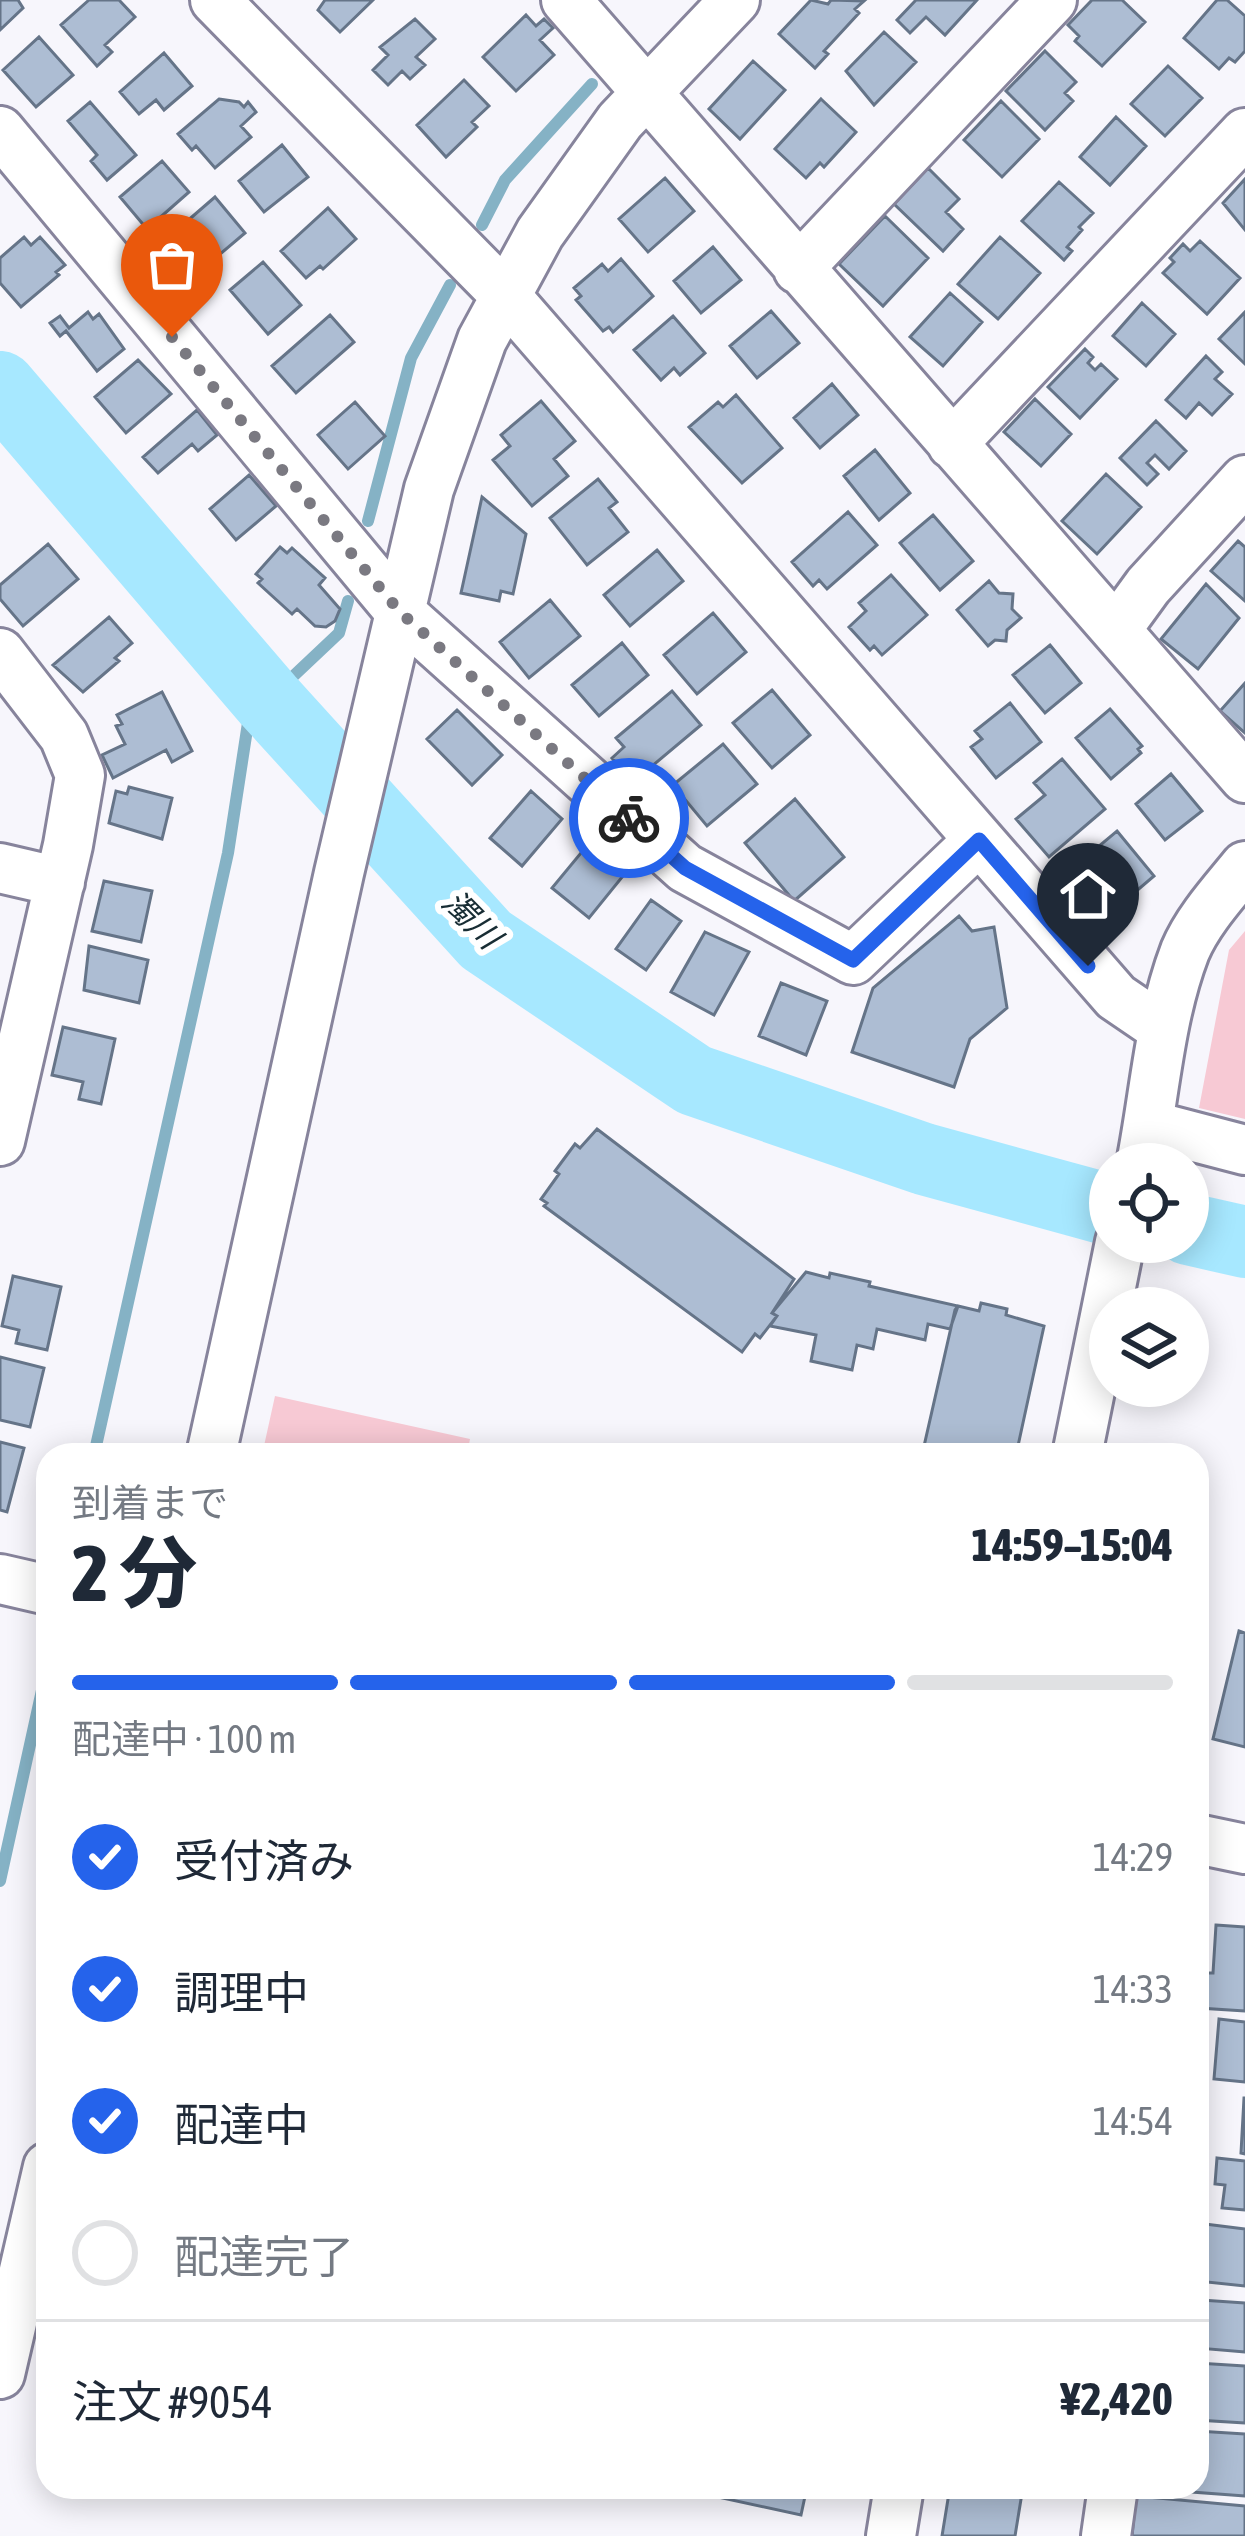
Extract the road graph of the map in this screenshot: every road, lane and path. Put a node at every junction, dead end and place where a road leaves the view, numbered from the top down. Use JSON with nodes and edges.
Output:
{"nodes":[{"id":1,"x":215,"y":0,"type":"edge"},
{"id":2,"x":566,"y":0,"type":"edge"},
{"id":3,"x":735,"y":0,"type":"edge"},
{"id":4,"x":1052,"y":0,"type":"edge"},
{"id":5,"x":646,"y":94,"type":"junction"},
{"id":6,"x":0,"y":131,"type":"edge"},
{"id":7,"x":1245,"y":133,"type":"edge"},
{"id":8,"x":798,"y":269,"type":"junction"},
{"id":9,"x":504,"y":294,"type":"junction"},
{"id":10,"x":952,"y":444,"type":"junction"},
{"id":11,"x":1245,"y":481,"type":"edge"},
{"id":12,"x":400,"y":612,"type":"junction"},
{"id":13,"x":1115,"y":630,"type":"junction"},
{"id":14,"x":0,"y":653,"type":"edge"},
{"id":15,"x":1245,"y":778,"type":"edge"},
{"id":16,"x":979,"y":840,"type":"junction"},
{"id":17,"x":1245,"y":866,"type":"edge"},
{"id":18,"x":0,"y":868,"type":"edge"},
{"id":19,"x":60,"y":882,"type":"junction"},
{"id":20,"x":1163,"y":1029,"type":"junction"},
{"id":21,"x":3,"y":1118,"type":"edge"},
{"id":22,"x":1145,"y":1143,"type":"edge"},
{"id":23,"x":1209,"y":1148,"type":"edge"},
{"id":24,"x":1245,"y":1150,"type":"edge"},
{"id":25,"x":1115,"y":1263,"type":"edge"},
{"id":26,"x":215,"y":1443,"type":"edge"},
{"id":27,"x":1079,"y":1443,"type":"edge"},
{"id":28,"x":1209,"y":1842,"type":"edge"},
{"id":29,"x":1245,"y":1849,"type":"edge"},
{"id":30,"x":36,"y":2219,"type":"edge"},
{"id":31,"x":0,"y":2374,"type":"edge"},
{"id":32,"x":897,"y":2499,"type":"edge"},
{"id":33,"x":1111,"y":2499,"type":"edge"},
{"id":34,"x":891,"y":2536,"type":"edge"},
{"id":35,"x":1106,"y":2536,"type":"edge"}],
"edges":[{"from":1,"to":9,"type":"street"},
{"from":2,"to":5,"type":"street"},
{"from":3,"to":5,"type":"street"},
{"from":4,"to":8,"type":"street"},
{"from":5,"to":8,"type":"street"},
{"from":5,"to":9,"type":"street"},
{"from":6,"to":12,"type":"street"},
{"from":7,"to":10,"type":"street"},
{"from":8,"to":10,"type":"street"},
{"from":9,"to":12,"type":"street"},
{"from":9,"to":16,"type":"street"},
{"from":10,"to":13,"type":"street"},
{"from":11,"to":13,"type":"street"},
{"from":12,"to":16,"type":"street"},
{"from":12,"to":26,"type":"street"},
{"from":13,"to":15,"type":"street"},
{"from":14,"to":19,"type":"street"},
{"from":16,"to":20,"type":"street"},
{"from":17,"to":20,"type":"street"},
{"from":18,"to":19,"type":"street"},
{"from":19,"to":21,"type":"street"},
{"from":20,"to":22,"type":"street"},
{"from":23,"to":24,"type":"street"},
{"from":25,"to":27,"type":"street"},
{"from":28,"to":29,"type":"street"},
{"from":30,"to":31,"type":"street"},
{"from":32,"to":34,"type":"street"},
{"from":33,"to":35,"type":"street"}]}
